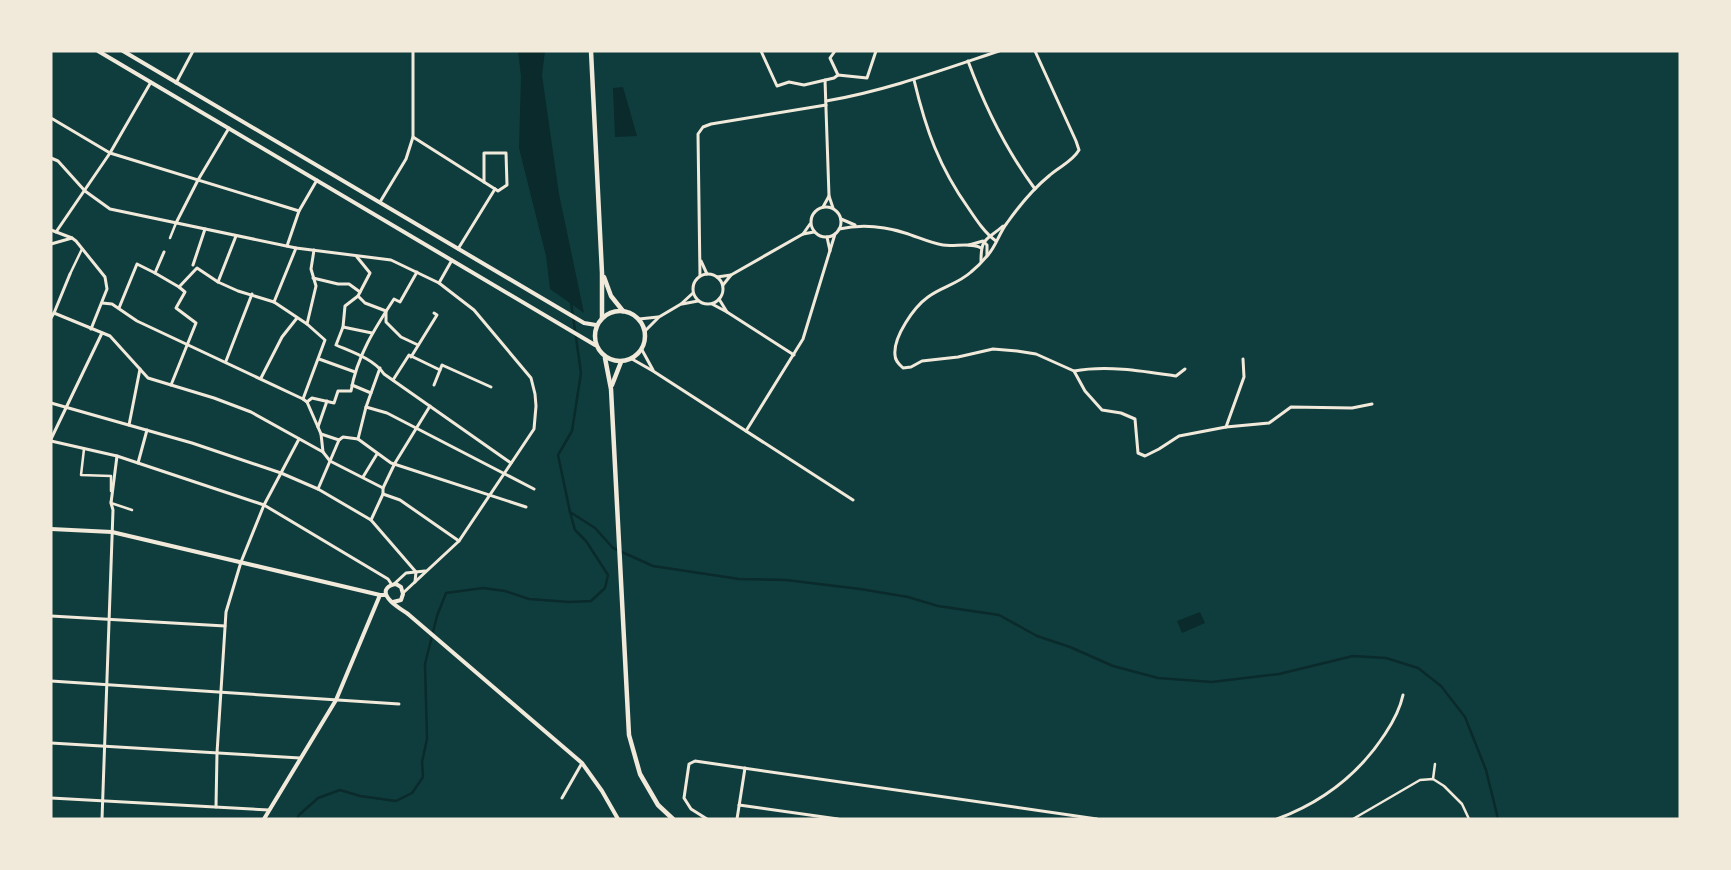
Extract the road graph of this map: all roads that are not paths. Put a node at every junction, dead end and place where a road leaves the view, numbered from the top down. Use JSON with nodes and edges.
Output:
{"nodes":[{"id":1,"x":98,"y":51,"type":"edge"},
{"id":2,"x":123,"y":51,"type":"edge"},
{"id":3,"x":194,"y":51,"type":"edge"},
{"id":4,"x":413,"y":51,"type":"edge"},
{"id":5,"x":592,"y":51,"type":"edge"},
{"id":6,"x":761,"y":51,"type":"edge"},
{"id":7,"x":835,"y":51,"type":"edge"},
{"id":8,"x":876,"y":51,"type":"edge"},
{"id":9,"x":999,"y":51,"type":"edge"},
{"id":10,"x":1035,"y":51,"type":"edge"},
{"id":11,"x":968,"y":62,"type":"junction"},
{"id":12,"x":157,"y":71,"type":"junction"},
{"id":13,"x":838,"y":75,"type":"junction"},
{"id":14,"x":825,"y":80,"type":"junction"},
{"id":15,"x":914,"y":80,"type":"junction"},
{"id":16,"x":151,"y":82,"type":"junction"},
{"id":17,"x":176,"y":82,"type":"junction"},
{"id":18,"x":826,"y":103,"type":"junction"},
{"id":19,"x":235,"y":117,"type":"junction"},
{"id":20,"x":51,"y":118,"type":"edge"},
{"id":21,"x":229,"y":128,"type":"junction"},
{"id":22,"x":413,"y":137,"type":"junction"},
{"id":23,"x":110,"y":152,"type":"junction"},
{"id":24,"x":51,"y":158,"type":"edge"},
{"id":25,"x":323,"y":169,"type":"junction"},
{"id":26,"x":198,"y":180,"type":"junction"},
{"id":27,"x":317,"y":180,"type":"junction"},
{"id":28,"x":484,"y":182,"type":"junction"},
{"id":29,"x":495,"y":189,"type":"junction"},
{"id":30,"x":1035,"y":190,"type":"junction"},
{"id":31,"x":85,"y":191,"type":"junction"},
{"id":32,"x":829,"y":196,"type":"junction"},
{"id":33,"x":380,"y":202,"type":"junction"},
{"id":34,"x":823,"y":207,"type":"junction"},
{"id":35,"x":833,"y":209,"type":"junction"},
{"id":36,"x":299,"y":211,"type":"junction"},
{"id":37,"x":373,"y":213,"type":"junction"},
{"id":38,"x":841,"y":219,"type":"junction"},
{"id":39,"x":176,"y":223,"type":"junction"},
{"id":40,"x":810,"y":223,"type":"junction"},
{"id":41,"x":1006,"y":224,"type":"junction"},
{"id":42,"x":856,"y":225,"type":"junction"},
{"id":43,"x":205,"y":229,"type":"junction"},
{"id":44,"x":839,"y":229,"type":"junction"},
{"id":45,"x":51,"y":230,"type":"edge"},
{"id":46,"x":56,"y":232,"type":"junction"},
{"id":47,"x":814,"y":232,"type":"junction"},
{"id":48,"x":803,"y":234,"type":"junction"},
{"id":49,"x":835,"y":234,"type":"junction"},
{"id":50,"x":236,"y":236,"type":"junction"},
{"id":51,"x":827,"y":237,"type":"junction"},
{"id":52,"x":990,"y":237,"type":"junction"},
{"id":53,"x":72,"y":238,"type":"junction"},
{"id":54,"x":170,"y":238,"type":"dead end"},
{"id":55,"x":995,"y":243,"type":"junction"},
{"id":56,"x":51,"y":244,"type":"edge"},
{"id":57,"x":982,"y":245,"type":"junction"},
{"id":58,"x":987,"y":245,"type":"junction"},
{"id":59,"x":287,"y":246,"type":"junction"},
{"id":60,"x":966,"y":246,"type":"junction"},
{"id":61,"x":82,"y":248,"type":"junction"},
{"id":62,"x":296,"y":248,"type":"junction"},
{"id":63,"x":458,"y":249,"type":"junction"},
{"id":64,"x":314,"y":250,"type":"junction"},
{"id":65,"x":164,"y":252,"type":"dead end"},
{"id":66,"x":830,"y":252,"type":"junction"},
{"id":67,"x":357,"y":256,"type":"junction"},
{"id":68,"x":987,"y":256,"type":"junction"},
{"id":69,"x":452,"y":260,"type":"junction"},
{"id":70,"x":701,"y":260,"type":"junction"},
{"id":71,"x":981,"y":261,"type":"junction"},
{"id":72,"x":195,"y":267,"type":"junction"},
{"id":73,"x":417,"y":272,"type":"junction"},
{"id":74,"x":155,"y":273,"type":"junction"},
{"id":75,"x":602,"y":273,"type":"junction"},
{"id":76,"x":70,"y":274,"type":"joint"},
{"id":77,"x":707,"y":274,"type":"junction"},
{"id":78,"x":731,"y":275,"type":"junction"},
{"id":79,"x":700,"y":276,"type":"junction"},
{"id":80,"x":717,"y":277,"type":"junction"},
{"id":81,"x":314,"y":278,"type":"junction"},
{"id":82,"x":218,"y":282,"type":"junction"},
{"id":83,"x":439,"y":283,"type":"junction"},
{"id":84,"x":723,"y":286,"type":"junction"},
{"id":85,"x":179,"y":287,"type":"junction"},
{"id":86,"x":360,"y":292,"type":"junction"},
{"id":87,"x":693,"y":293,"type":"junction"},
{"id":88,"x":252,"y":294,"type":"junction"},
{"id":89,"x":358,"y":296,"type":"junction"},
{"id":90,"x":719,"y":299,"type":"junction"},
{"id":91,"x":698,"y":300,"type":"junction"},
{"id":92,"x":274,"y":302,"type":"junction"},
{"id":93,"x":102,"y":303,"type":"junction"},
{"id":94,"x":681,"y":304,"type":"junction"},
{"id":95,"x":712,"y":304,"type":"junction"},
{"id":96,"x":119,"y":308,"type":"junction"},
{"id":97,"x":386,"y":311,"type":"junction"},
{"id":98,"x":623,"y":311,"type":"junction"},
{"id":99,"x":726,"y":312,"type":"junction"},
{"id":100,"x":54,"y":313,"type":"junction"},
{"id":101,"x":434,"y":313,"type":"dead end"},
{"id":102,"x":659,"y":317,"type":"junction"},
{"id":103,"x":51,"y":318,"type":"edge"},
{"id":104,"x":298,"y":318,"type":"junction"},
{"id":105,"x":602,"y":318,"type":"junction"},
{"id":106,"x":639,"y":319,"type":"junction"},
{"id":107,"x":307,"y":324,"type":"junction"},
{"id":108,"x":343,"y":326,"type":"junction"},
{"id":109,"x":596,"y":326,"type":"junction"},
{"id":110,"x":91,"y":329,"type":"junction"},
{"id":111,"x":645,"y":331,"type":"junction"},
{"id":112,"x":102,"y":333,"type":"junction"},
{"id":113,"x":372,"y":333,"type":"junction"},
{"id":114,"x":187,"y":345,"type":"junction"},
{"id":115,"x":595,"y":345,"type":"junction"},
{"id":116,"x":418,"y":346,"type":"junction"},
{"id":117,"x":642,"y":350,"type":"junction"},
{"id":118,"x":794,"y":355,"type":"junction"},
{"id":119,"x":361,"y":356,"type":"junction"},
{"id":120,"x":412,"y":357,"type":"junction"},
{"id":121,"x":606,"y":358,"type":"junction"},
{"id":122,"x":318,"y":359,"type":"junction"},
{"id":123,"x":632,"y":359,"type":"junction"},
{"id":124,"x":1243,"y":359,"type":"dead end"},
{"id":125,"x":226,"y":362,"type":"junction"},
{"id":126,"x":621,"y":362,"type":"junction"},
{"id":127,"x":140,"y":368,"type":"junction"},
{"id":128,"x":380,"y":368,"type":"junction"},
{"id":129,"x":1185,"y":369,"type":"dead end"},
{"id":130,"x":440,"y":370,"type":"junction"},
{"id":131,"x":653,"y":371,"type":"junction"},
{"id":132,"x":1074,"y":371,"type":"junction"},
{"id":133,"x":354,"y":372,"type":"junction"},
{"id":134,"x":261,"y":378,"type":"junction"},
{"id":135,"x":393,"y":380,"type":"junction"},
{"id":136,"x":171,"y":385,"type":"junction"},
{"id":137,"x":434,"y":385,"type":"dead end"},
{"id":138,"x":352,"y":386,"type":"junction"},
{"id":139,"x":491,"y":387,"type":"dead end"},
{"id":140,"x":611,"y":389,"type":"junction"},
{"id":141,"x":371,"y":393,"type":"junction"},
{"id":142,"x":305,"y":400,"type":"junction"},
{"id":143,"x":327,"y":401,"type":"junction"},
{"id":144,"x":51,"y":403,"type":"edge"},
{"id":145,"x":1372,"y":404,"type":"dead end"},
{"id":146,"x":430,"y":406,"type":"junction"},
{"id":147,"x":67,"y":407,"type":"junction"},
{"id":148,"x":366,"y":407,"type":"junction"},
{"id":149,"x":130,"y":425,"type":"junction"},
{"id":150,"x":1226,"y":427,"type":"junction"},
{"id":151,"x":318,"y":428,"type":"junction"},
{"id":152,"x":416,"y":428,"type":"junction"},
{"id":153,"x":147,"y":430,"type":"junction"},
{"id":154,"x":746,"y":431,"type":"junction"},
{"id":155,"x":320,"y":434,"type":"junction"},
{"id":156,"x":299,"y":439,"type":"junction"},
{"id":157,"x":358,"y":439,"type":"junction"},
{"id":158,"x":51,"y":440,"type":"edge"},
{"id":159,"x":339,"y":440,"type":"junction"},
{"id":160,"x":84,"y":449,"type":"junction"},
{"id":161,"x":323,"y":452,"type":"junction"},
{"id":162,"x":377,"y":454,"type":"junction"},
{"id":163,"x":117,"y":456,"type":"junction"},
{"id":164,"x":330,"y":461,"type":"junction"},
{"id":165,"x":138,"y":463,"type":"junction"},
{"id":166,"x":395,"y":463,"type":"junction"},
{"id":167,"x":511,"y":463,"type":"junction"},
{"id":168,"x":281,"y":473,"type":"junction"},
{"id":169,"x":504,"y":473,"type":"junction"},
{"id":170,"x":363,"y":477,"type":"junction"},
{"id":171,"x":384,"y":488,"type":"junction"},
{"id":172,"x":318,"y":489,"type":"junction"},
{"id":173,"x":534,"y":489,"type":"dead end"},
{"id":174,"x":384,"y":494,"type":"junction"},
{"id":175,"x":490,"y":495,"type":"junction"},
{"id":176,"x":853,"y":500,"type":"dead end"},
{"id":177,"x":111,"y":503,"type":"junction"},
{"id":178,"x":264,"y":505,"type":"junction"},
{"id":179,"x":526,"y":507,"type":"dead end"},
{"id":180,"x":132,"y":510,"type":"dead end"},
{"id":181,"x":371,"y":520,"type":"junction"},
{"id":182,"x":51,"y":530,"type":"edge"},
{"id":183,"x":112,"y":532,"type":"junction"},
{"id":184,"x":459,"y":540,"type":"junction"},
{"id":185,"x":241,"y":562,"type":"junction"},
{"id":186,"x":426,"y":571,"type":"junction"},
{"id":187,"x":416,"y":572,"type":"junction"},
{"id":188,"x":415,"y":582,"type":"junction"},
{"id":189,"x":393,"y":584,"type":"junction"},
{"id":190,"x":404,"y":593,"type":"junction"},
{"id":191,"x":383,"y":595,"type":"junction"},
{"id":192,"x":394,"y":602,"type":"junction"},
{"id":193,"x":51,"y":616,"type":"edge"},
{"id":194,"x":109,"y":619,"type":"junction"},
{"id":195,"x":225,"y":626,"type":"junction"},
{"id":196,"x":51,"y":681,"type":"edge"},
{"id":197,"x":106,"y":684,"type":"junction"},
{"id":198,"x":221,"y":692,"type":"junction"},
{"id":199,"x":1403,"y":695,"type":"dead end"},
{"id":200,"x":336,"y":700,"type":"junction"},
{"id":201,"x":399,"y":704,"type":"dead end"},
{"id":202,"x":51,"y":743,"type":"edge"},
{"id":203,"x":104,"y":746,"type":"junction"},
{"id":204,"x":217,"y":753,"type":"junction"},
{"id":205,"x":300,"y":758,"type":"junction"},
{"id":206,"x":582,"y":763,"type":"junction"},
{"id":207,"x":1435,"y":764,"type":"dead end"},
{"id":208,"x":745,"y":768,"type":"junction"},
{"id":209,"x":1433,"y":779,"type":"junction"},
{"id":210,"x":51,"y":798,"type":"edge"},
{"id":211,"x":562,"y":798,"type":"dead end"},
{"id":212,"x":102,"y":801,"type":"junction"},
{"id":213,"x":739,"y":805,"type":"junction"},
{"id":214,"x":216,"y":807,"type":"junction"},
{"id":215,"x":269,"y":810,"type":"junction"},
{"id":216,"x":1067,"y":817,"type":"edge"},
{"id":217,"x":102,"y":819,"type":"edge"},
{"id":218,"x":264,"y":819,"type":"edge"},
{"id":219,"x":618,"y":819,"type":"edge"},
{"id":220,"x":673,"y":819,"type":"edge"},
{"id":221,"x":707,"y":819,"type":"edge"},
{"id":222,"x":737,"y":819,"type":"edge"},
{"id":223,"x":838,"y":819,"type":"edge"},
{"id":224,"x":1097,"y":819,"type":"edge"},
{"id":225,"x":1277,"y":819,"type":"edge"},
{"id":226,"x":1353,"y":819,"type":"edge"},
{"id":227,"x":1469,"y":819,"type":"edge"}],
"edges":[{"from":1,"to":16,"type":"street"},
{"from":2,"to":12,"type":"street"},
{"from":3,"to":17,"type":"street"},
{"from":4,"to":22,"type":"street"},
{"from":5,"to":75,"type":"main road"},
{"from":6,"to":14,"type":"street"},
{"from":7,"to":13,"type":"street"},
{"from":8,"to":13,"type":"street"},
{"from":9,"to":11,"type":"street"},
{"from":10,"to":30,"type":"street"},
{"from":11,"to":15,"type":"street"},
{"from":11,"to":30,"type":"street"},
{"from":12,"to":16,"type":"street"},
{"from":12,"to":17,"type":"street"},
{"from":13,"to":14,"type":"street"},
{"from":14,"to":18,"type":"street"},
{"from":15,"to":18,"type":"street"},
{"from":15,"to":52,"type":"street"},
{"from":16,"to":21,"type":"street"},
{"from":16,"to":23,"type":"street"},
{"from":17,"to":19,"type":"street"},
{"from":18,"to":32,"type":"street"},
{"from":18,"to":70,"type":"street"},
{"from":19,"to":21,"type":"street"},
{"from":19,"to":25,"type":"street"},
{"from":20,"to":23,"type":"street"},
{"from":21,"to":26,"type":"street"},
{"from":21,"to":27,"type":"street"},
{"from":22,"to":28,"type":"street"},
{"from":22,"to":33,"type":"street"},
{"from":23,"to":26,"type":"street"},
{"from":23,"to":31,"type":"street"},
{"from":24,"to":31,"type":"street"},
{"from":25,"to":27,"type":"street"},
{"from":25,"to":33,"type":"street"},
{"from":26,"to":36,"type":"street"},
{"from":26,"to":39,"type":"street"},
{"from":27,"to":36,"type":"street"},
{"from":27,"to":37,"type":"street"},
{"from":28,"to":29,"type":"street"},
{"from":28,"to":29,"type":"street"},
{"from":29,"to":63,"type":"street"},
{"from":30,"to":41,"type":"street"},
{"from":31,"to":39,"type":"street"},
{"from":31,"to":46,"type":"street"},
{"from":32,"to":34,"type":"street"},
{"from":32,"to":35,"type":"street"},
{"from":33,"to":37,"type":"street"},
{"from":33,"to":63,"type":"street"},
{"from":34,"to":35,"type":"street"},
{"from":34,"to":40,"type":"street"},
{"from":35,"to":38,"type":"street"},
{"from":36,"to":59,"type":"street"},
{"from":37,"to":69,"type":"street"},
{"from":38,"to":42,"type":"street"},
{"from":38,"to":44,"type":"street"},
{"from":39,"to":43,"type":"street"},
{"from":39,"to":54,"type":"street"},
{"from":40,"to":47,"type":"street"},
{"from":40,"to":48,"type":"street"},
{"from":41,"to":52,"type":"street"},
{"from":41,"to":55,"type":"street"},
{"from":42,"to":44,"type":"street"},
{"from":42,"to":60,"type":"street"},
{"from":43,"to":50,"type":"street"},
{"from":43,"to":72,"type":"street"},
{"from":44,"to":49,"type":"street"},
{"from":45,"to":46,"type":"street"},
{"from":46,"to":53,"type":"street"},
{"from":47,"to":48,"type":"street"},
{"from":47,"to":51,"type":"street"},
{"from":48,"to":78,"type":"street"},
{"from":49,"to":51,"type":"street"},
{"from":49,"to":66,"type":"street"},
{"from":50,"to":59,"type":"street"},
{"from":50,"to":82,"type":"street"},
{"from":51,"to":66,"type":"street"},
{"from":52,"to":55,"type":"street"},
{"from":52,"to":57,"type":"street"},
{"from":53,"to":56,"type":"street"},
{"from":53,"to":61,"type":"street"},
{"from":55,"to":58,"type":"street"},
{"from":55,"to":68,"type":"street"},
{"from":57,"to":58,"type":"street"},
{"from":57,"to":60,"type":"street"},
{"from":57,"to":60,"type":"street"},
{"from":57,"to":71,"type":"street"},
{"from":58,"to":68,"type":"street"},
{"from":59,"to":62,"type":"street"},
{"from":61,"to":76,"type":"street"},
{"from":61,"to":93,"type":"street"},
{"from":62,"to":64,"type":"street"},
{"from":62,"to":92,"type":"street"},
{"from":63,"to":69,"type":"street"},
{"from":63,"to":109,"type":"street"},
{"from":64,"to":67,"type":"street"},
{"from":64,"to":81,"type":"street"},
{"from":65,"to":74,"type":"street"},
{"from":66,"to":118,"type":"street"},
{"from":67,"to":73,"type":"street"},
{"from":67,"to":86,"type":"street"},
{"from":68,"to":71,"type":"street"},
{"from":69,"to":83,"type":"street"},
{"from":69,"to":115,"type":"street"},
{"from":70,"to":77,"type":"street"},
{"from":70,"to":79,"type":"street"},
{"from":71,"to":132,"type":"street"},
{"from":72,"to":82,"type":"street"},
{"from":72,"to":85,"type":"street"},
{"from":73,"to":83,"type":"street"},
{"from":73,"to":97,"type":"street"},
{"from":74,"to":85,"type":"street"},
{"from":74,"to":96,"type":"street"},
{"from":75,"to":98,"type":"main road"},
{"from":75,"to":105,"type":"main road"},
{"from":76,"to":100,"type":"street"},
{"from":77,"to":79,"type":"street"},
{"from":77,"to":80,"type":"street"},
{"from":78,"to":80,"type":"street"},
{"from":78,"to":84,"type":"street"},
{"from":79,"to":87,"type":"street"},
{"from":80,"to":84,"type":"street"},
{"from":81,"to":86,"type":"street"},
{"from":81,"to":107,"type":"street"},
{"from":82,"to":88,"type":"street"},
{"from":83,"to":167,"type":"street"},
{"from":84,"to":90,"type":"street"},
{"from":85,"to":114,"type":"street"},
{"from":86,"to":89,"type":"street"},
{"from":87,"to":91,"type":"street"},
{"from":87,"to":94,"type":"street"},
{"from":88,"to":92,"type":"street"},
{"from":88,"to":125,"type":"street"},
{"from":89,"to":97,"type":"street"},
{"from":89,"to":108,"type":"street"},
{"from":90,"to":95,"type":"street"},
{"from":90,"to":99,"type":"street"},
{"from":91,"to":94,"type":"street"},
{"from":91,"to":95,"type":"street"},
{"from":92,"to":104,"type":"street"},
{"from":93,"to":96,"type":"street"},
{"from":93,"to":110,"type":"street"},
{"from":94,"to":102,"type":"street"},
{"from":95,"to":99,"type":"street"},
{"from":96,"to":114,"type":"street"},
{"from":97,"to":113,"type":"street"},
{"from":97,"to":116,"type":"street"},
{"from":98,"to":105,"type":"main road"},
{"from":98,"to":106,"type":"main road"},
{"from":99,"to":118,"type":"street"},
{"from":100,"to":103,"type":"street"},
{"from":100,"to":110,"type":"street"},
{"from":101,"to":116,"type":"street"},
{"from":102,"to":106,"type":"street"},
{"from":102,"to":111,"type":"street"},
{"from":104,"to":107,"type":"street"},
{"from":104,"to":134,"type":"street"},
{"from":105,"to":109,"type":"main road"},
{"from":106,"to":111,"type":"main road"},
{"from":107,"to":122,"type":"street"},
{"from":108,"to":113,"type":"street"},
{"from":108,"to":119,"type":"street"},
{"from":109,"to":115,"type":"main road"},
{"from":110,"to":112,"type":"street"},
{"from":111,"to":117,"type":"main road"},
{"from":112,"to":127,"type":"street"},
{"from":112,"to":147,"type":"street"},
{"from":113,"to":119,"type":"street"},
{"from":114,"to":125,"type":"street"},
{"from":114,"to":136,"type":"street"},
{"from":115,"to":121,"type":"main road"},
{"from":116,"to":120,"type":"street"},
{"from":117,"to":123,"type":"main road"},
{"from":117,"to":131,"type":"street"},
{"from":118,"to":154,"type":"street"},
{"from":119,"to":128,"type":"street"},
{"from":119,"to":133,"type":"street"},
{"from":120,"to":130,"type":"street"},
{"from":120,"to":135,"type":"street"},
{"from":121,"to":126,"type":"main road"},
{"from":121,"to":140,"type":"main road"},
{"from":122,"to":133,"type":"street"},
{"from":122,"to":142,"type":"street"},
{"from":123,"to":126,"type":"main road"},
{"from":123,"to":131,"type":"street"},
{"from":124,"to":150,"type":"street"},
{"from":125,"to":134,"type":"street"},
{"from":126,"to":140,"type":"main road"},
{"from":127,"to":136,"type":"street"},
{"from":127,"to":149,"type":"street"},
{"from":128,"to":135,"type":"street"},
{"from":128,"to":141,"type":"street"},
{"from":129,"to":132,"type":"street"},
{"from":130,"to":137,"type":"street"},
{"from":130,"to":139,"type":"street"},
{"from":131,"to":154,"type":"street"},
{"from":132,"to":150,"type":"street"},
{"from":133,"to":138,"type":"street"},
{"from":134,"to":142,"type":"street"},
{"from":135,"to":146,"type":"street"},
{"from":136,"to":156,"type":"street"},
{"from":138,"to":141,"type":"street"},
{"from":138,"to":143,"type":"street"},
{"from":140,"to":220,"type":"main road"},
{"from":141,"to":148,"type":"street"},
{"from":142,"to":143,"type":"street"},
{"from":142,"to":151,"type":"street"},
{"from":143,"to":151,"type":"street"},
{"from":144,"to":147,"type":"street"},
{"from":145,"to":150,"type":"street"},
{"from":146,"to":152,"type":"street"},
{"from":146,"to":167,"type":"street"},
{"from":147,"to":149,"type":"street"},
{"from":147,"to":158,"type":"street"},
{"from":148,"to":152,"type":"street"},
{"from":148,"to":157,"type":"street"},
{"from":149,"to":153,"type":"street"},
{"from":151,"to":155,"type":"street"},
{"from":152,"to":166,"type":"street"},
{"from":152,"to":169,"type":"street"},
{"from":153,"to":165,"type":"street"},
{"from":153,"to":168,"type":"street"},
{"from":154,"to":176,"type":"street"},
{"from":155,"to":159,"type":"street"},
{"from":155,"to":161,"type":"street"},
{"from":156,"to":161,"type":"street"},
{"from":156,"to":168,"type":"street"},
{"from":157,"to":159,"type":"street"},
{"from":157,"to":162,"type":"street"},
{"from":158,"to":160,"type":"street"},
{"from":159,"to":164,"type":"street"},
{"from":160,"to":163,"type":"street"},
{"from":160,"to":177,"type":"street"},
{"from":161,"to":164,"type":"street"},
{"from":162,"to":166,"type":"street"},
{"from":162,"to":170,"type":"street"},
{"from":163,"to":165,"type":"street"},
{"from":163,"to":177,"type":"street"},
{"from":164,"to":170,"type":"street"},
{"from":164,"to":172,"type":"street"},
{"from":165,"to":178,"type":"street"},
{"from":166,"to":171,"type":"street"},
{"from":166,"to":175,"type":"street"},
{"from":167,"to":169,"type":"street"},
{"from":168,"to":172,"type":"street"},
{"from":168,"to":178,"type":"street"},
{"from":169,"to":173,"type":"street"},
{"from":169,"to":175,"type":"street"},
{"from":170,"to":171,"type":"street"},
{"from":171,"to":174,"type":"street"},
{"from":172,"to":181,"type":"street"},
{"from":174,"to":181,"type":"street"},
{"from":174,"to":184,"type":"street"},
{"from":175,"to":179,"type":"street"},
{"from":175,"to":184,"type":"street"},
{"from":177,"to":180,"type":"street"},
{"from":177,"to":183,"type":"street"},
{"from":178,"to":185,"type":"street"},
{"from":178,"to":189,"type":"street"},
{"from":181,"to":187,"type":"street"},
{"from":182,"to":183,"type":"street"},
{"from":183,"to":185,"type":"street"},
{"from":183,"to":194,"type":"street"},
{"from":184,"to":186,"type":"street"},
{"from":185,"to":191,"type":"street"},
{"from":185,"to":195,"type":"street"},
{"from":186,"to":187,"type":"street"},
{"from":186,"to":188,"type":"street"},
{"from":187,"to":188,"type":"street"},
{"from":187,"to":189,"type":"street"},
{"from":188,"to":190,"type":"street"},
{"from":189,"to":190,"type":"street"},
{"from":189,"to":191,"type":"street"},
{"from":190,"to":192,"type":"street"},
{"from":191,"to":192,"type":"street"},
{"from":191,"to":200,"type":"street"},
{"from":192,"to":206,"type":"street"},
{"from":193,"to":194,"type":"street"},
{"from":194,"to":195,"type":"street"},
{"from":194,"to":197,"type":"street"},
{"from":195,"to":198,"type":"street"},
{"from":196,"to":197,"type":"street"},
{"from":197,"to":198,"type":"street"},
{"from":197,"to":203,"type":"street"},
{"from":198,"to":200,"type":"street"},
{"from":198,"to":204,"type":"street"},
{"from":199,"to":225,"type":"street"},
{"from":200,"to":201,"type":"street"},
{"from":200,"to":205,"type":"street"},
{"from":202,"to":203,"type":"street"},
{"from":203,"to":204,"type":"street"},
{"from":203,"to":212,"type":"street"},
{"from":204,"to":205,"type":"street"},
{"from":204,"to":214,"type":"street"},
{"from":205,"to":215,"type":"street"},
{"from":206,"to":211,"type":"street"},
{"from":206,"to":219,"type":"street"},
{"from":207,"to":209,"type":"street"},
{"from":208,"to":213,"type":"street"},
{"from":208,"to":216,"type":"street"},
{"from":208,"to":221,"type":"street"},
{"from":209,"to":226,"type":"street"},
{"from":209,"to":227,"type":"street"},
{"from":210,"to":212,"type":"street"},
{"from":212,"to":214,"type":"street"},
{"from":212,"to":217,"type":"street"},
{"from":213,"to":222,"type":"street"},
{"from":213,"to":223,"type":"street"},
{"from":214,"to":215,"type":"street"},
{"from":215,"to":218,"type":"street"},
{"from":216,"to":224,"type":"street"}]}
